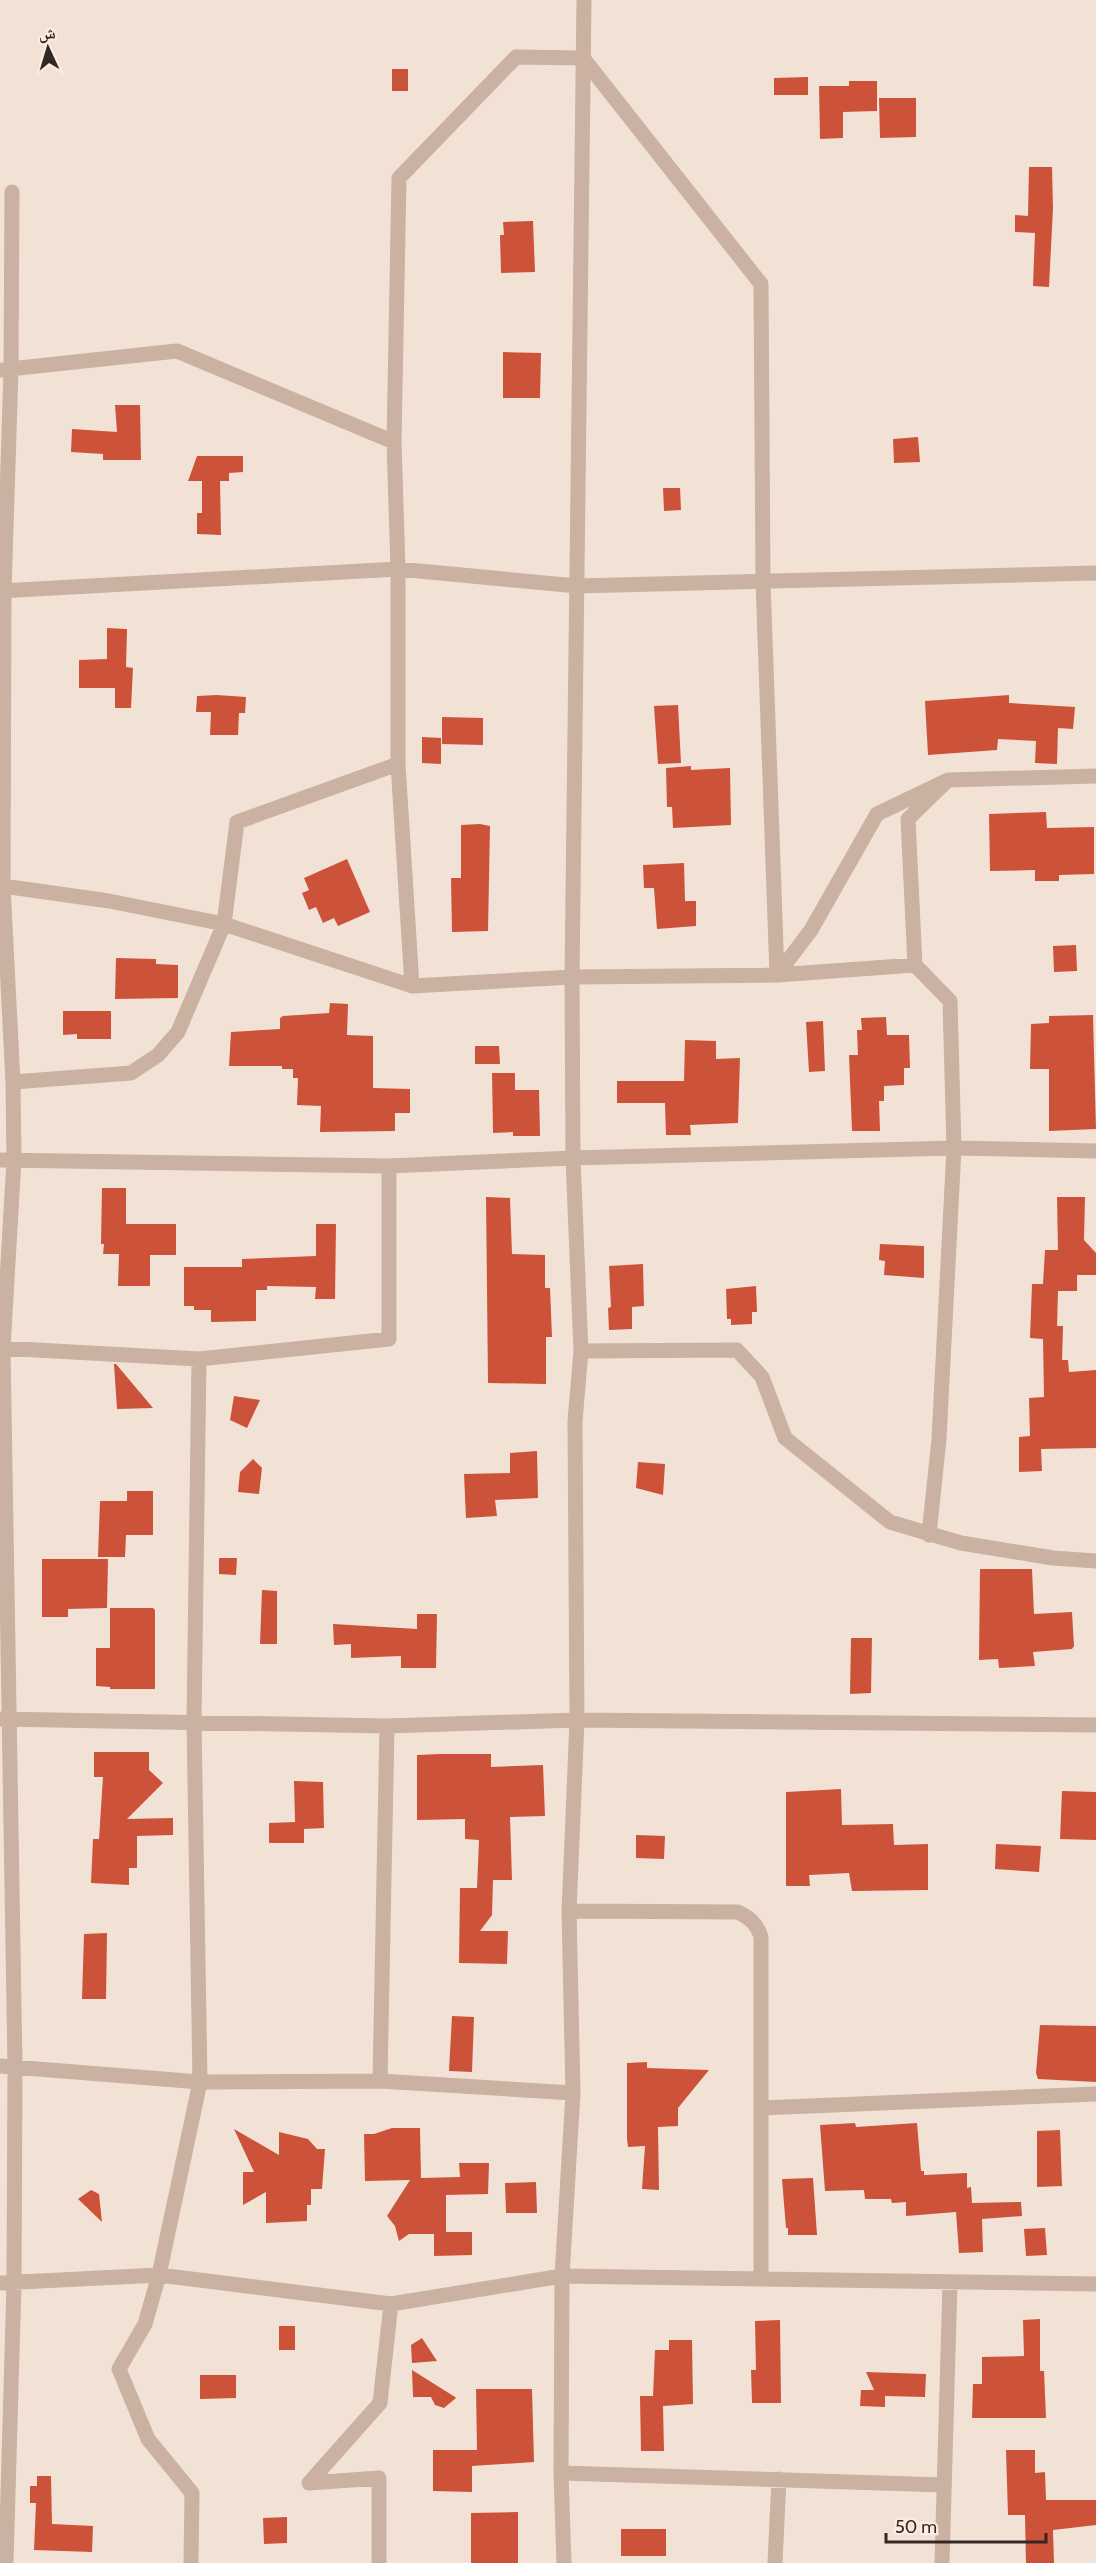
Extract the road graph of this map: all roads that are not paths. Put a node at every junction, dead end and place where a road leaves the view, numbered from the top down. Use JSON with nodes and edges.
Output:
{"nodes":[{"id":1,"x":584,"y":0,"type":"edge"},
{"id":2,"x":583,"y":58,"type":"junction"},
{"id":3,"x":12,"y":192,"type":"dead end"},
{"id":4,"x":5,"y":370,"type":"edge"},
{"id":5,"x":394,"y":442,"type":"junction"},
{"id":6,"x":398,"y":569,"type":"junction"},
{"id":7,"x":1096,"y":573,"type":"edge"},
{"id":8,"x":763,"y":581,"type":"junction"},
{"id":9,"x":577,"y":586,"type":"junction"},
{"id":10,"x":2,"y":591,"type":"edge"},
{"id":11,"x":398,"y":764,"type":"junction"},
{"id":12,"x":1096,"y":776,"type":"edge"},
{"id":13,"x":948,"y":780,"type":"junction"},
{"id":14,"x":3,"y":886,"type":"junction"},
{"id":15,"x":224,"y":924,"type":"junction"},
{"id":16,"x":915,"y":965,"type":"junction"},
{"id":17,"x":777,"y":975,"type":"junction"},
{"id":18,"x":572,"y":976,"type":"junction"},
{"id":19,"x":412,"y":986,"type":"junction"},
{"id":20,"x":13,"y":1082,"type":"junction"},
{"id":21,"x":954,"y":1148,"type":"junction"},
{"id":22,"x":1096,"y":1151,"type":"edge"},
{"id":23,"x":573,"y":1158,"type":"junction"},
{"id":24,"x":7,"y":1160,"type":"edge"},
{"id":25,"x":389,"y":1166,"type":"junction"},
{"id":26,"x":1,"y":1348,"type":"edge"},
{"id":27,"x":581,"y":1351,"type":"junction"},
{"id":28,"x":199,"y":1359,"type":"junction"},
{"id":29,"x":929,"y":1535,"type":"junction"},
{"id":30,"x":1096,"y":1561,"type":"edge"},
{"id":31,"x":5,"y":1719,"type":"edge"},
{"id":32,"x":577,"y":1720,"type":"junction"},
{"id":33,"x":194,"y":1721,"type":"junction"},
{"id":34,"x":1096,"y":1725,"type":"edge"},
{"id":35,"x":387,"y":1726,"type":"junction"},
{"id":36,"x":569,"y":1911,"type":"junction"},
{"id":37,"x":8,"y":2066,"type":"edge"},
{"id":38,"x":380,"y":2081,"type":"junction"},
{"id":39,"x":200,"y":2082,"type":"junction"},
{"id":40,"x":573,"y":2093,"type":"junction"},
{"id":41,"x":1096,"y":2094,"type":"edge"},
{"id":42,"x":761,"y":2109,"type":"junction"},
{"id":43,"x":159,"y":2275,"type":"junction"},
{"id":44,"x":562,"y":2276,"type":"junction"},
{"id":45,"x":761,"y":2278,"type":"junction"},
{"id":46,"x":950,"y":2283,"type":"junction"},
{"id":47,"x":7,"y":2284,"type":"edge"},
{"id":48,"x":1096,"y":2284,"type":"edge"},
{"id":49,"x":391,"y":2304,"type":"junction"},
{"id":50,"x":561,"y":2473,"type":"junction"},
{"id":51,"x":778,"y":2479,"type":"junction"},
{"id":52,"x":944,"y":2485,"type":"junction"},
{"id":53,"x":6,"y":2563,"type":"edge"},
{"id":54,"x":191,"y":2563,"type":"edge"},
{"id":55,"x":379,"y":2563,"type":"edge"},
{"id":56,"x":564,"y":2563,"type":"edge"},
{"id":57,"x":775,"y":2563,"type":"edge"},
{"id":58,"x":942,"y":2563,"type":"edge"}],
"edges":[{"from":1,"to":2,"type":"street"},
{"from":2,"to":5,"type":"street"},
{"from":2,"to":8,"type":"street"},
{"from":2,"to":9,"type":"street"},
{"from":3,"to":4,"type":"street"},
{"from":4,"to":5,"type":"street"},
{"from":4,"to":10,"type":"street"},
{"from":5,"to":6,"type":"street"},
{"from":6,"to":9,"type":"street"},
{"from":6,"to":10,"type":"street"},
{"from":6,"to":11,"type":"street"},
{"from":7,"to":8,"type":"street"},
{"from":8,"to":9,"type":"street"},
{"from":8,"to":17,"type":"street"},
{"from":9,"to":18,"type":"street"},
{"from":10,"to":14,"type":"street"},
{"from":11,"to":15,"type":"street"},
{"from":11,"to":19,"type":"street"},
{"from":12,"to":13,"type":"street"},
{"from":13,"to":16,"type":"street"},
{"from":13,"to":17,"type":"street"},
{"from":14,"to":15,"type":"street"},
{"from":14,"to":20,"type":"street"},
{"from":15,"to":19,"type":"street"},
{"from":15,"to":20,"type":"street"},
{"from":16,"to":17,"type":"street"},
{"from":16,"to":21,"type":"street"},
{"from":17,"to":18,"type":"street"},
{"from":18,"to":19,"type":"street"},
{"from":18,"to":23,"type":"street"},
{"from":20,"to":24,"type":"street"},
{"from":21,"to":22,"type":"street"},
{"from":21,"to":23,"type":"street"},
{"from":21,"to":29,"type":"street"},
{"from":23,"to":25,"type":"street"},
{"from":23,"to":27,"type":"street"},
{"from":24,"to":25,"type":"street"},
{"from":24,"to":26,"type":"street"},
{"from":25,"to":28,"type":"street"},
{"from":26,"to":28,"type":"street"},
{"from":26,"to":31,"type":"street"},
{"from":27,"to":29,"type":"street"},
{"from":27,"to":32,"type":"street"},
{"from":28,"to":33,"type":"street"},
{"from":29,"to":30,"type":"street"},
{"from":31,"to":33,"type":"street"},
{"from":31,"to":37,"type":"street"},
{"from":32,"to":34,"type":"street"},
{"from":32,"to":35,"type":"street"},
{"from":32,"to":36,"type":"street"},
{"from":33,"to":35,"type":"street"},
{"from":33,"to":39,"type":"street"},
{"from":35,"to":38,"type":"street"},
{"from":36,"to":40,"type":"street"},
{"from":36,"to":42,"type":"street"},
{"from":37,"to":39,"type":"street"},
{"from":37,"to":47,"type":"street"},
{"from":38,"to":39,"type":"street"},
{"from":38,"to":40,"type":"street"},
{"from":39,"to":43,"type":"street"},
{"from":40,"to":44,"type":"street"},
{"from":41,"to":42,"type":"street"},
{"from":42,"to":45,"type":"street"},
{"from":43,"to":47,"type":"street"},
{"from":43,"to":49,"type":"street"},
{"from":43,"to":54,"type":"street"},
{"from":44,"to":45,"type":"street"},
{"from":44,"to":49,"type":"street"},
{"from":44,"to":50,"type":"street"},
{"from":45,"to":46,"type":"street"},
{"from":46,"to":48,"type":"street"},
{"from":46,"to":52,"type":"street"},
{"from":47,"to":53,"type":"street"},
{"from":49,"to":55,"type":"street"},
{"from":50,"to":51,"type":"street"},
{"from":50,"to":56,"type":"street"},
{"from":51,"to":52,"type":"street"},
{"from":51,"to":57,"type":"street"},
{"from":52,"to":58,"type":"street"}]}
